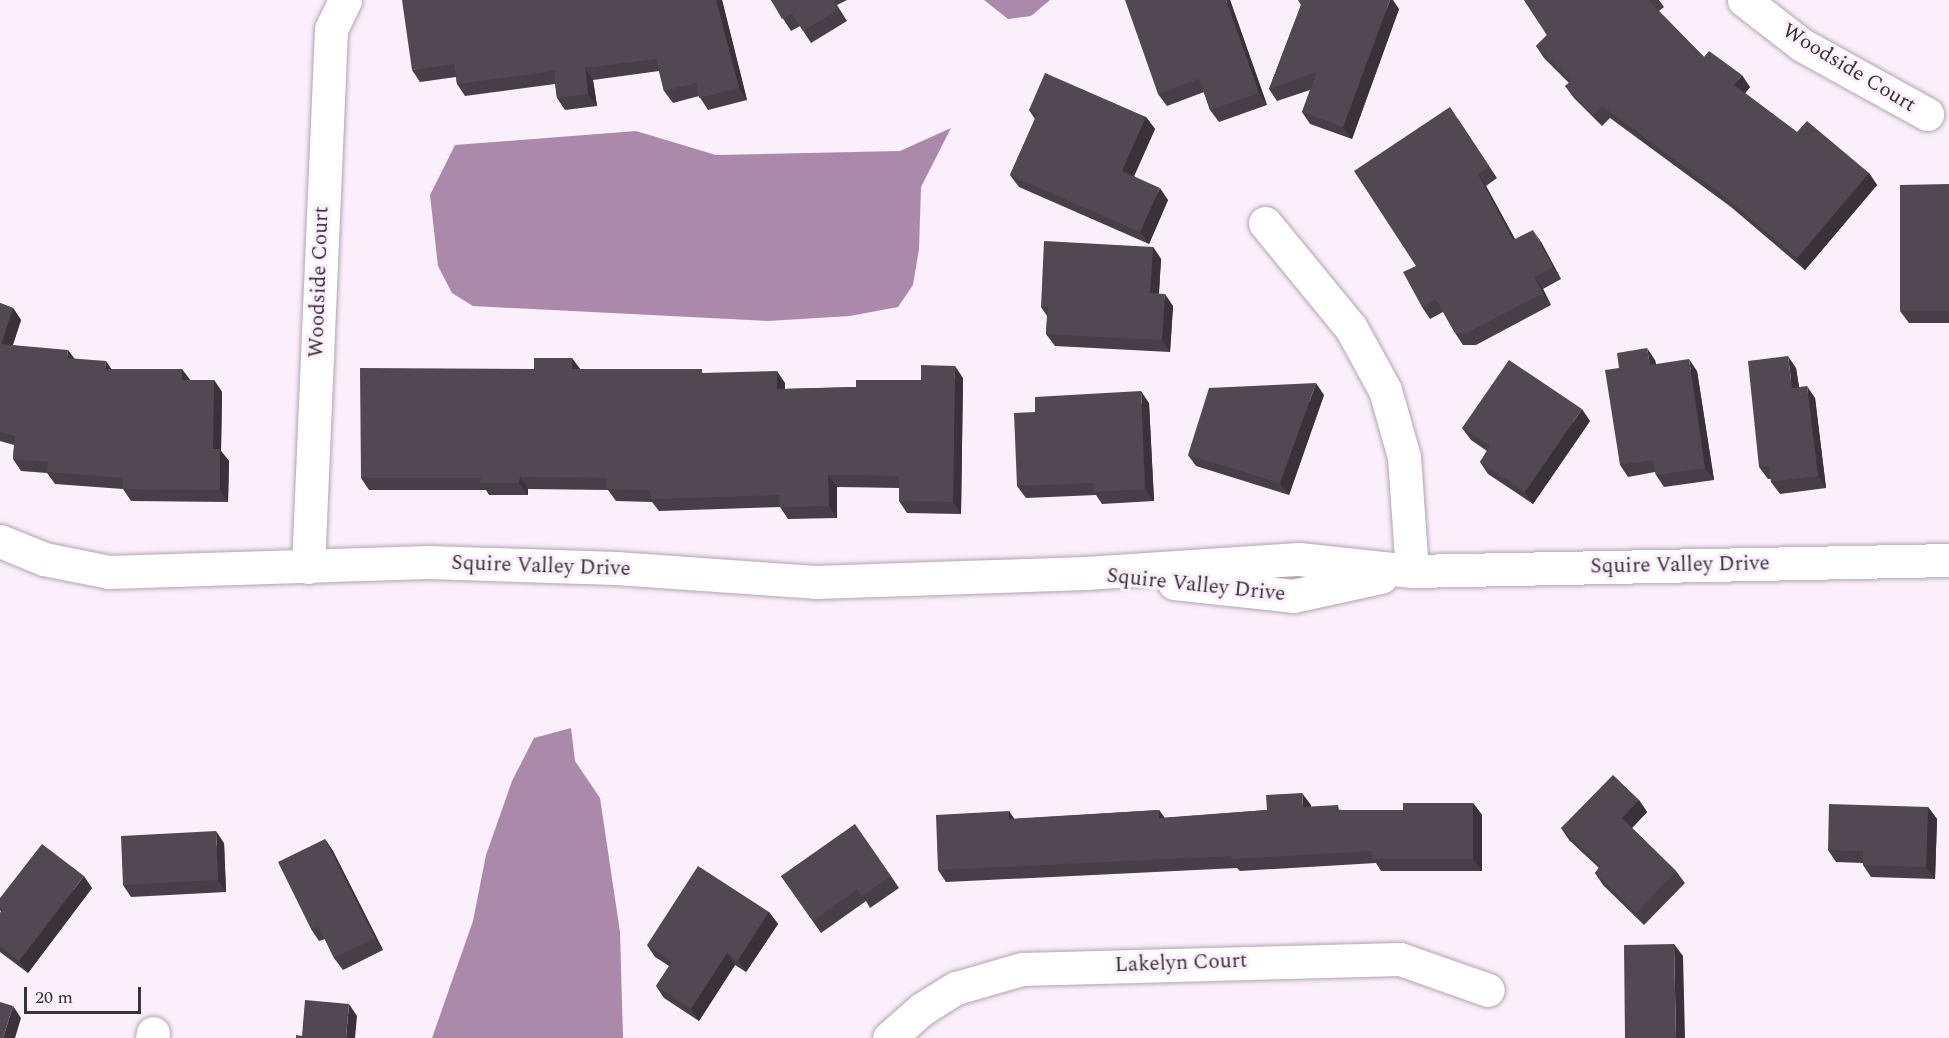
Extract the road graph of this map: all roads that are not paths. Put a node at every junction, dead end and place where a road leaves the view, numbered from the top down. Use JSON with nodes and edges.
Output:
{"nodes":[{"id":1,"x":345,"y":0,"type":"edge"},
{"id":2,"x":1744,"y":0,"type":"edge"},
{"id":3,"x":1927,"y":114,"type":"dead end"},
{"id":4,"x":1265,"y":223,"type":"dead end"},
{"id":5,"x":0,"y":541,"type":"edge"},
{"id":6,"x":1949,"y":560,"type":"edge"},
{"id":7,"x":308,"y":567,"type":"junction"},
{"id":8,"x":1412,"y":571,"type":"junction"},
{"id":9,"x":1488,"y":990,"type":"dead end"},
{"id":10,"x":889,"y":1038,"type":"edge"}],
"edges":[{"from":1,"to":7,"type":"street","name":"Woodside Court"},
{"from":2,"to":3,"type":"street","name":"Woodside Court"},
{"from":4,"to":8,"type":"street"},
{"from":5,"to":7,"type":"street","name":"Squire Valley Drive"},
{"from":6,"to":8,"type":"street","name":"Squire Valley Drive"},
{"from":7,"to":8,"type":"street","name":"Squire Valley Drive"},
{"from":9,"to":10,"type":"street","name":"Lakelyn Court"}]}
